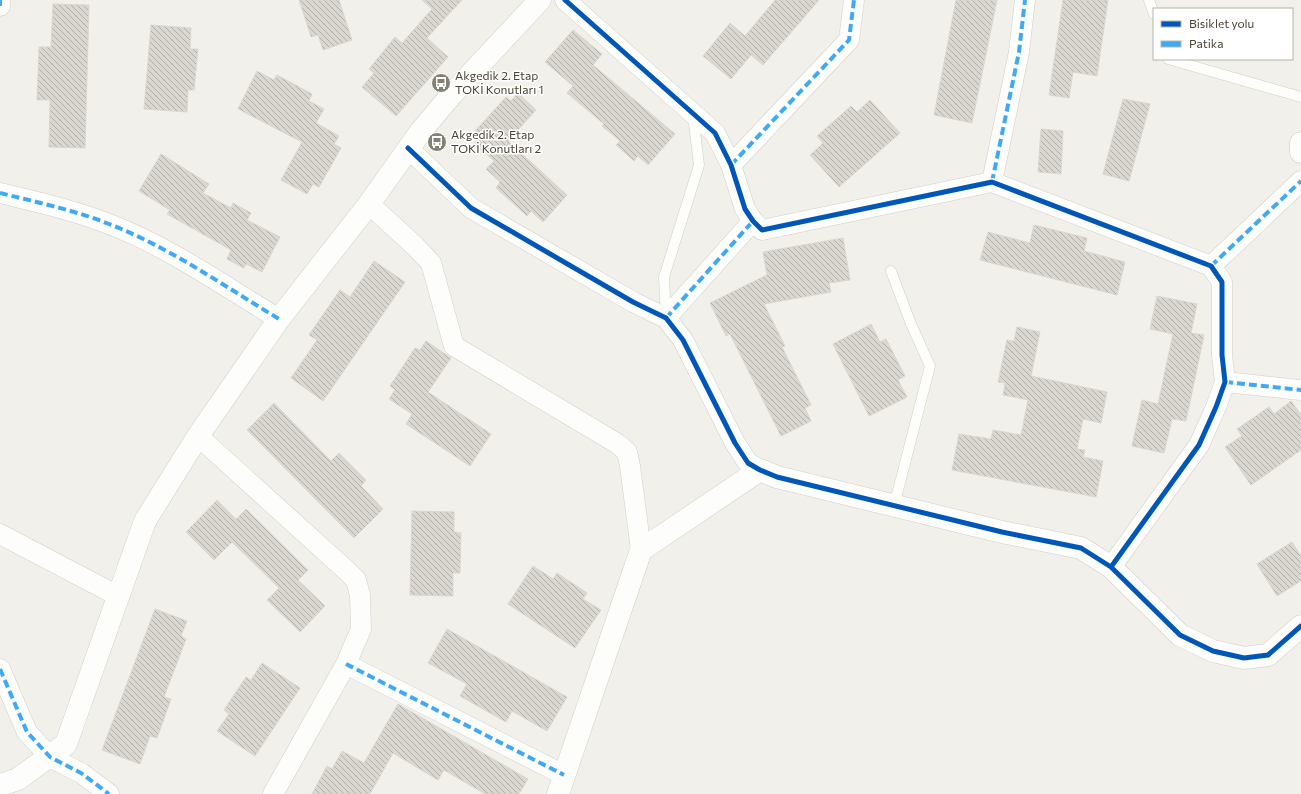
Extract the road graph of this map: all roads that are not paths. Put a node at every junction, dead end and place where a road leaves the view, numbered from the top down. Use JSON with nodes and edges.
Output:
{"nodes":[{"id":1,"x":0,"y":0,"type":"edge"},
{"id":2,"x":540,"y":0,"type":"edge"},
{"id":3,"x":565,"y":0,"type":"edge"},
{"id":4,"x":854,"y":0,"type":"edge"},
{"id":5,"x":1025,"y":0,"type":"edge"},
{"id":6,"x":1149,"y":0,"type":"edge"},
{"id":7,"x":0,"y":6,"type":"edge"},
{"id":8,"x":1153,"y":11,"type":"edge"},
{"id":9,"x":1172,"y":60,"type":"edge"},
{"id":10,"x":1301,"y":97,"type":"edge"},
{"id":11,"x":693,"y":114,"type":"junction"},
{"id":12,"x":1301,"y":143,"type":"edge"},
{"id":13,"x":408,"y":148,"type":"junction"},
{"id":14,"x":1301,"y":152,"type":"edge"},
{"id":15,"x":731,"y":165,"type":"junction"},
{"id":16,"x":1301,"y":181,"type":"edge"},
{"id":17,"x":992,"y":182,"type":"junction"},
{"id":18,"x":0,"y":193,"type":"edge"},
{"id":19,"x":369,"y":204,"type":"junction"},
{"id":20,"x":753,"y":221,"type":"junction"},
{"id":21,"x":1211,"y":266,"type":"junction"},
{"id":22,"x":891,"y":271,"type":"dead end"},
{"id":23,"x":666,"y":318,"type":"junction"},
{"id":24,"x":279,"y":319,"type":"junction"},
{"id":25,"x":1225,"y":382,"type":"junction"},
{"id":26,"x":1301,"y":390,"type":"edge"},
{"id":27,"x":198,"y":436,"type":"junction"},
{"id":28,"x":760,"y":470,"type":"junction"},
{"id":29,"x":894,"y":506,"type":"junction"},
{"id":30,"x":0,"y":534,"type":"edge"},
{"id":31,"x":641,"y":550,"type":"junction"},
{"id":32,"x":1111,"y":566,"type":"junction"},
{"id":33,"x":118,"y":596,"type":"junction"},
{"id":34,"x":1301,"y":626,"type":"edge"},
{"id":35,"x":346,"y":664,"type":"junction"},
{"id":36,"x":0,"y":669,"type":"edge"},
{"id":37,"x":50,"y":757,"type":"junction"},
{"id":38,"x":561,"y":784,"type":"edge"},
{"id":39,"x":0,"y":785,"type":"edge"},
{"id":40,"x":109,"y":794,"type":"edge"},
{"id":41,"x":274,"y":794,"type":"edge"}],
"edges":[{"from":1,"to":7,"type":"street"},
{"from":2,"to":13,"type":"street"},
{"from":3,"to":11,"type":"street"},
{"from":4,"to":15,"type":"street"},
{"from":5,"to":17,"type":"street"},
{"from":6,"to":8,"type":"lane"},
{"from":9,"to":10,"type":"lane"},
{"from":11,"to":15,"type":"street"},
{"from":11,"to":23,"type":"lane"},
{"from":12,"to":14,"type":"street"},
{"from":13,"to":19,"type":"street"},
{"from":13,"to":23,"type":"street"},
{"from":15,"to":20,"type":"street"},
{"from":16,"to":21,"type":"street"},
{"from":17,"to":20,"type":"street"},
{"from":17,"to":21,"type":"street"},
{"from":18,"to":24,"type":"street"},
{"from":19,"to":24,"type":"street"},
{"from":19,"to":31,"type":"street"},
{"from":20,"to":23,"type":"street"},
{"from":21,"to":25,"type":"street"},
{"from":22,"to":29,"type":"lane"},
{"from":23,"to":28,"type":"street"},
{"from":24,"to":27,"type":"street"},
{"from":25,"to":26,"type":"street"},
{"from":25,"to":32,"type":"street"},
{"from":27,"to":33,"type":"street"},
{"from":27,"to":35,"type":"street"},
{"from":28,"to":29,"type":"street"},
{"from":28,"to":31,"type":"street"},
{"from":29,"to":32,"type":"street"},
{"from":30,"to":33,"type":"street"},
{"from":31,"to":38,"type":"street"},
{"from":32,"to":34,"type":"street"},
{"from":33,"to":37,"type":"street"},
{"from":35,"to":38,"type":"street"},
{"from":35,"to":41,"type":"street"},
{"from":36,"to":37,"type":"street"},
{"from":37,"to":39,"type":"street"},
{"from":37,"to":40,"type":"street"}]}
